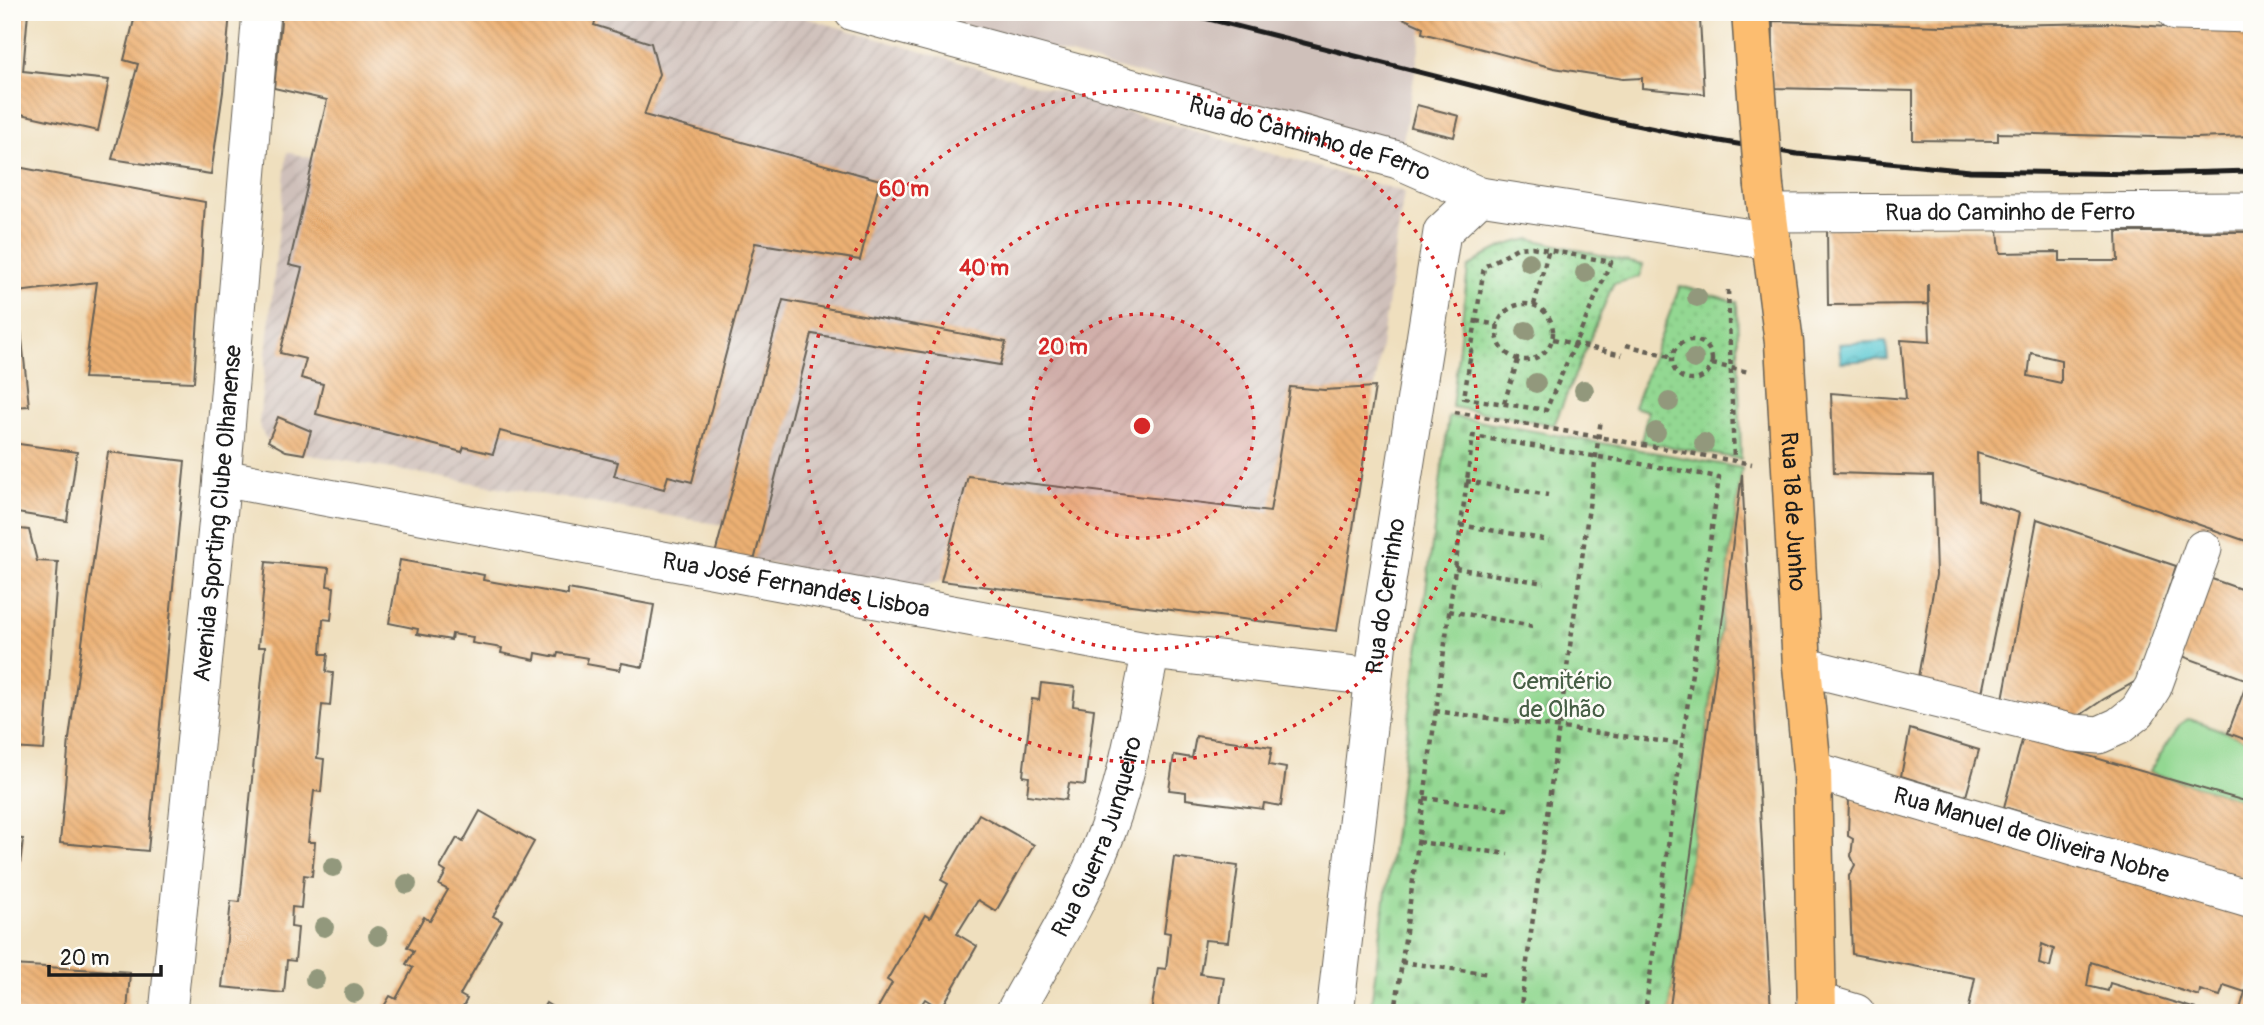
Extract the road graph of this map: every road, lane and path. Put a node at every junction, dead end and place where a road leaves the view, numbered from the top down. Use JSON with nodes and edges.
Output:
{"nodes":[{"id":1,"x":261,"y":12,"type":"edge"},
{"id":2,"x":853,"y":12,"type":"edge"},
{"id":3,"x":1751,"y":12,"type":"edge"},
{"id":4,"x":2176,"y":12,"type":"edge"},
{"id":5,"x":2252,"y":14,"type":"edge"},
{"id":6,"x":1480,"y":196,"type":"junction"},
{"id":7,"x":2252,"y":211,"type":"edge"},
{"id":8,"x":1767,"y":213,"type":"junction"},
{"id":9,"x":1549,"y":250,"type":"junction"},
{"id":10,"x":1728,"y":290,"type":"dead end"},
{"id":11,"x":1534,"y":305,"type":"junction"},
{"id":12,"x":1476,"y":321,"type":"junction"},
{"id":13,"x":1498,"y":325,"type":"junction"},
{"id":14,"x":1553,"y":339,"type":"junction"},
{"id":15,"x":1575,"y":344,"type":"junction"},
{"id":16,"x":1626,"y":345,"type":"dead end"},
{"id":17,"x":1622,"y":355,"type":"dead end"},
{"id":18,"x":1673,"y":356,"type":"junction"},
{"id":19,"x":1518,"y":360,"type":"junction"},
{"id":20,"x":1712,"y":365,"type":"junction"},
{"id":21,"x":1730,"y":369,"type":"junction"},
{"id":22,"x":1751,"y":372,"type":"dead end"},
{"id":23,"x":1504,"y":404,"type":"junction"},
{"id":24,"x":1455,"y":412,"type":"dead end"},
{"id":25,"x":1601,"y":419,"type":"dead end"},
{"id":26,"x":1598,"y":438,"type":"junction"},
{"id":27,"x":1596,"y":456,"type":"junction"},
{"id":28,"x":1734,"y":461,"type":"junction"},
{"id":29,"x":1752,"y":464,"type":"dead end"},
{"id":30,"x":222,"y":478,"type":"junction"},
{"id":31,"x":1466,"y":481,"type":"junction"},
{"id":32,"x":1548,"y":495,"type":"dead end"},
{"id":33,"x":1460,"y":525,"type":"junction"},
{"id":34,"x":1549,"y":540,"type":"dead end"},
{"id":35,"x":2203,"y":549,"type":"dead end"},
{"id":36,"x":1455,"y":568,"type":"junction"},
{"id":37,"x":1544,"y":583,"type":"dead end"},
{"id":38,"x":1449,"y":611,"type":"junction"},
{"id":39,"x":1533,"y":626,"type":"dead end"},
{"id":40,"x":1151,"y":651,"type":"junction"},
{"id":41,"x":1802,"y":666,"type":"junction"},
{"id":42,"x":1373,"y":677,"type":"junction"},
{"id":43,"x":1435,"y":711,"type":"junction"},
{"id":44,"x":1559,"y":727,"type":"junction"},
{"id":45,"x":1682,"y":744,"type":"junction"},
{"id":46,"x":1812,"y":770,"type":"junction"},
{"id":47,"x":1424,"y":797,"type":"junction"},
{"id":48,"x":1513,"y":810,"type":"dead end"},
{"id":49,"x":1418,"y":842,"type":"junction"},
{"id":50,"x":1508,"y":854,"type":"dead end"},
{"id":51,"x":2252,"y":900,"type":"edge"},
{"id":52,"x":1401,"y":962,"type":"junction"},
{"id":53,"x":1490,"y":974,"type":"dead end"},
{"id":54,"x":1817,"y":1007,"type":"edge"},
{"id":55,"x":168,"y":1013,"type":"edge"},
{"id":56,"x":1014,"y":1013,"type":"edge"},
{"id":57,"x":1335,"y":1013,"type":"edge"},
{"id":58,"x":1395,"y":1013,"type":"edge"},
{"id":59,"x":1520,"y":1013,"type":"edge"},
{"id":60,"x":1645,"y":1013,"type":"edge"},
{"id":61,"x":1856,"y":1013,"type":"edge"}],
"edges":[{"from":1,"to":30,"type":"street","name":"Avenida Sporting Clube Olhanense"},
{"from":2,"to":6,"type":"street","name":"Rua do Caminho de Ferro"},
{"from":3,"to":8,"type":"main road","name":"Rua 18 de Junho","bridge":true},
{"from":4,"to":5,"type":"street"},
{"from":6,"to":8,"type":"street","name":"Rua do Caminho de Ferro"},
{"from":6,"to":42,"type":"street","name":"Rua do Cerrinho"},
{"from":7,"to":8,"type":"street","name":"Rua do Caminho de Ferro"},
{"from":8,"to":41,"type":"main road","name":"Rua 18 de Junho"},
{"from":9,"to":11,"type":"path"},
{"from":9,"to":12,"type":"path"},
{"from":9,"to":15,"type":"path"},
{"from":10,"to":21,"type":"path"},
{"from":11,"to":13,"type":"path"},
{"from":11,"to":14,"type":"path"},
{"from":12,"to":13,"type":"path"},
{"from":12,"to":23,"type":"path"},
{"from":13,"to":19,"type":"path"},
{"from":14,"to":15,"type":"path"},
{"from":14,"to":19,"type":"path"},
{"from":15,"to":17,"type":"path"},
{"from":15,"to":23,"type":"path"},
{"from":16,"to":18,"type":"path"},
{"from":18,"to":20,"type":"path"},
{"from":18,"to":20,"type":"path"},
{"from":19,"to":23,"type":"path"},
{"from":20,"to":21,"type":"path"},
{"from":21,"to":22,"type":"path"},
{"from":21,"to":28,"type":"path"},
{"from":24,"to":26,"type":"path"},
{"from":25,"to":26,"type":"path"},
{"from":26,"to":27,"type":"path"},
{"from":26,"to":28,"type":"path"},
{"from":27,"to":31,"type":"path"},
{"from":27,"to":44,"type":"path"},
{"from":27,"to":45,"type":"path"},
{"from":28,"to":29,"type":"path"},
{"from":30,"to":40,"type":"street","name":"Rua José Fernandes Lisboa"},
{"from":30,"to":55,"type":"street","name":"Avenida Sporting Clube Olhanense"},
{"from":31,"to":32,"type":"path"},
{"from":31,"to":33,"type":"path"},
{"from":33,"to":34,"type":"path"},
{"from":33,"to":36,"type":"path"},
{"from":35,"to":41,"type":"street"},
{"from":36,"to":37,"type":"path"},
{"from":36,"to":38,"type":"path"},
{"from":38,"to":39,"type":"path"},
{"from":38,"to":43,"type":"path"},
{"from":40,"to":42,"type":"street","name":"Rua José Fernandes Lisboa"},
{"from":40,"to":56,"type":"street","name":"Rua Guerra Junqueiro"},
{"from":41,"to":46,"type":"main road","name":"Rua 18 de Junho"},
{"from":42,"to":57,"type":"street","name":"Rua do Cerrinho"},
{"from":43,"to":44,"type":"path"},
{"from":43,"to":47,"type":"path"},
{"from":44,"to":45,"type":"path"},
{"from":44,"to":59,"type":"path"},
{"from":45,"to":60,"type":"path"},
{"from":46,"to":51,"type":"street","name":"Rua Manuel de Oliveira Nobre"},
{"from":46,"to":54,"type":"main road","name":"Rua 18 de Junho"},
{"from":47,"to":48,"type":"path"},
{"from":47,"to":49,"type":"path"},
{"from":49,"to":50,"type":"path"},
{"from":49,"to":52,"type":"path"},
{"from":52,"to":53,"type":"path"},
{"from":52,"to":58,"type":"path"},
{"from":54,"to":61,"type":"street"}]}
